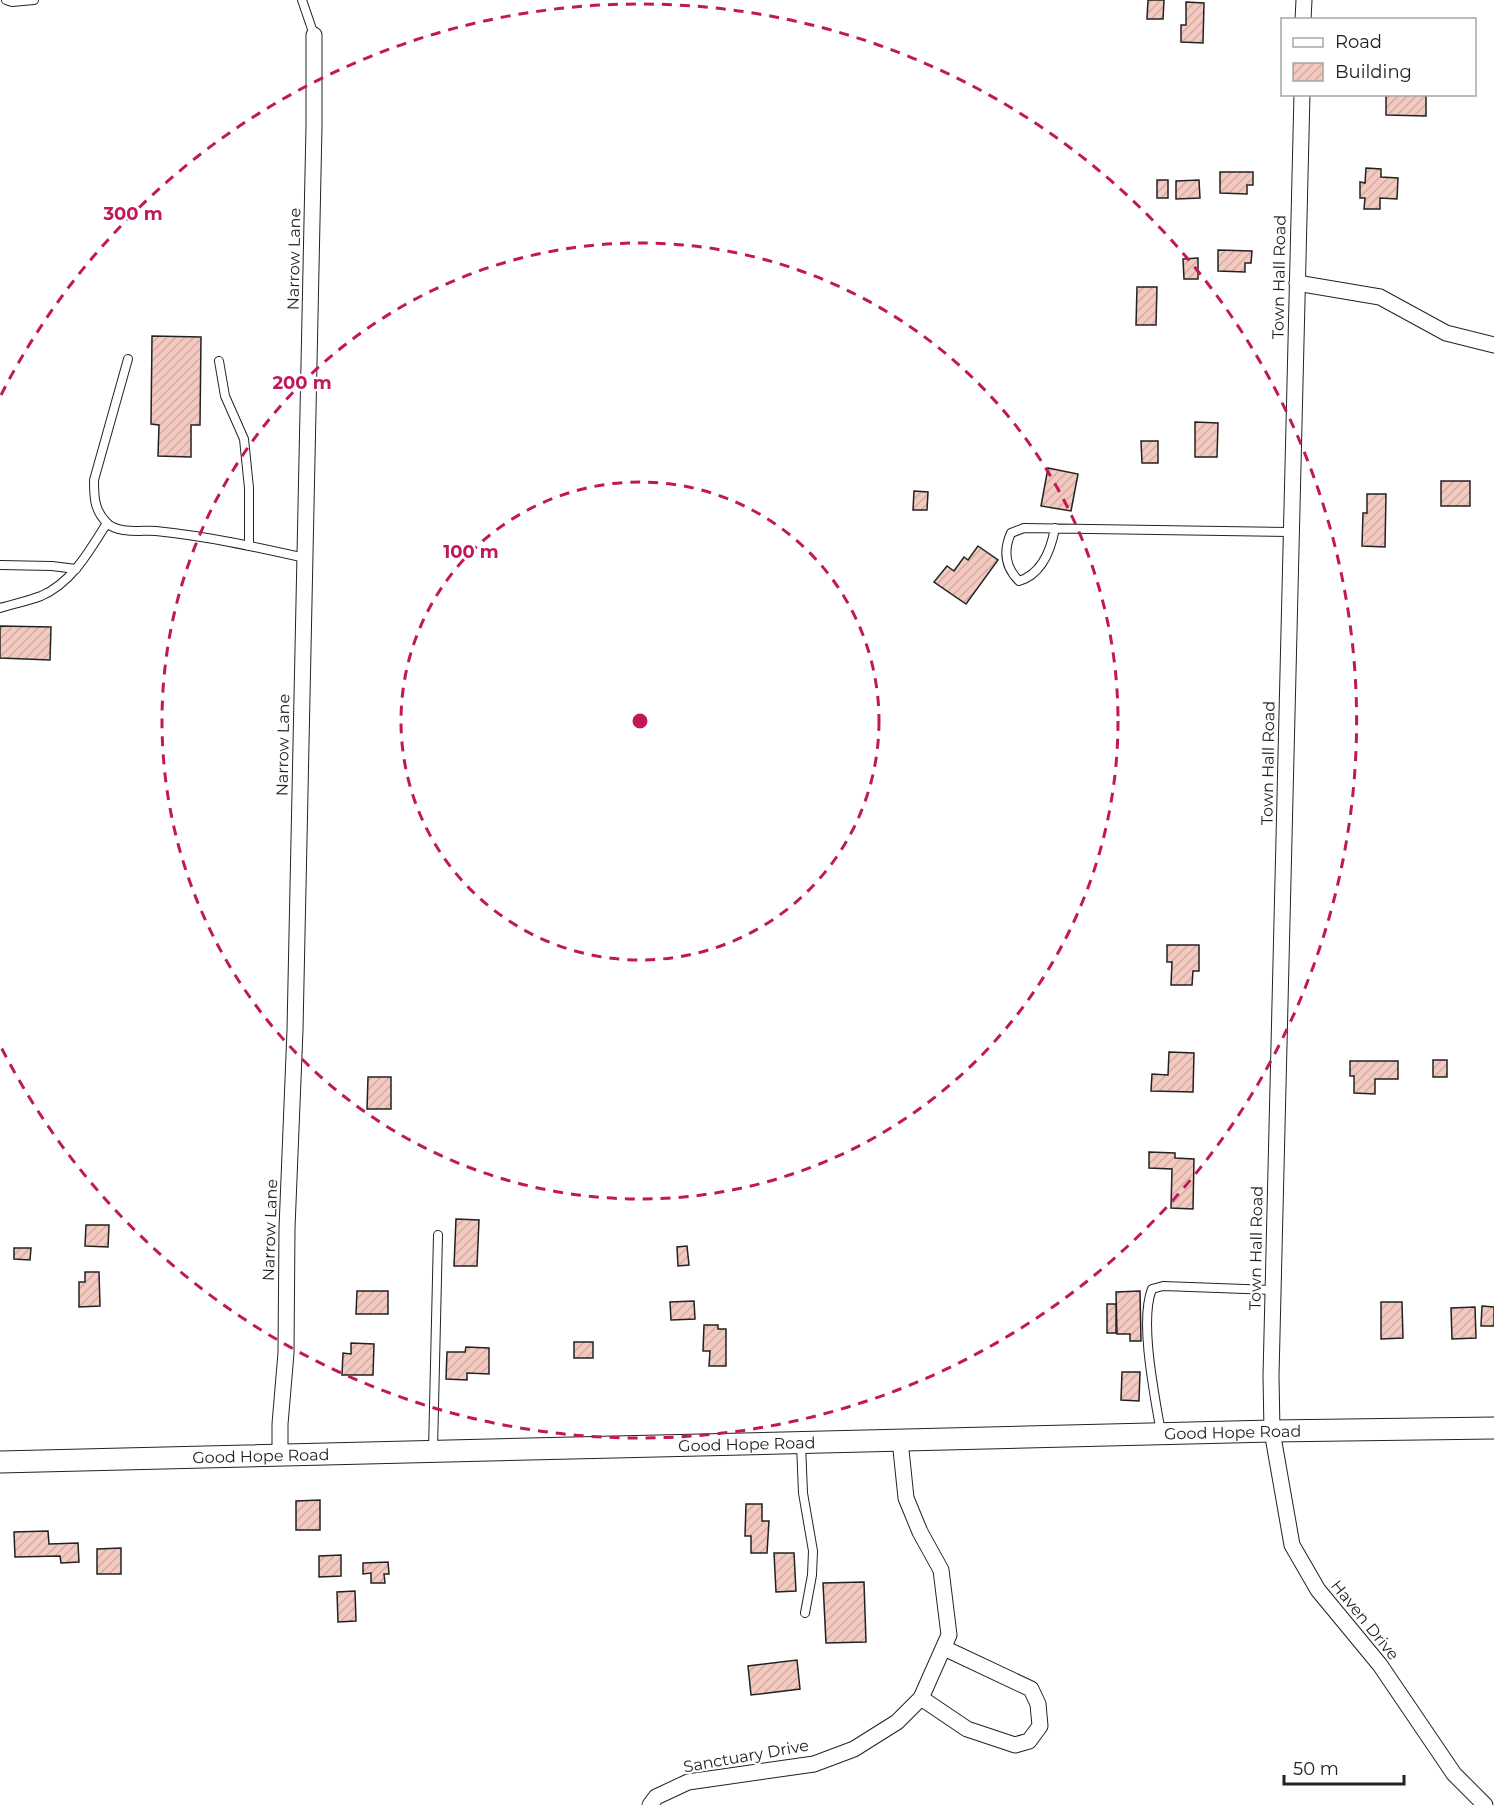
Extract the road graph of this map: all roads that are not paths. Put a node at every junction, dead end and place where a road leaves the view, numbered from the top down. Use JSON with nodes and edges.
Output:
{"nodes":[{"id":1,"x":6,"y":0,"type":"edge"},
{"id":2,"x":34,"y":0,"type":"edge"},
{"id":3,"x":302,"y":0,"type":"edge"},
{"id":4,"x":1304,"y":0,"type":"edge"},
{"id":5,"x":1304,"y":18,"type":"edge"},
{"id":6,"x":314,"y":34,"type":"joint"},
{"id":7,"x":1302,"y":96,"type":"edge"},
{"id":8,"x":1297,"y":283,"type":"junction"},
{"id":9,"x":1494,"y":345,"type":"edge"},
{"id":10,"x":128,"y":359,"type":"dead end"},
{"id":11,"x":219,"y":361,"type":"dead end"},
{"id":12,"x":107,"y":523,"type":"junction"},
{"id":13,"x":1055,"y":528,"type":"junction"},
{"id":14,"x":1292,"y":532,"type":"junction"},
{"id":15,"x":249,"y":546,"type":"junction"},
{"id":16,"x":305,"y":558,"type":"junction"},
{"id":17,"x":0,"y":565,"type":"edge"},
{"id":18,"x":76,"y":569,"type":"junction"},
{"id":19,"x":0,"y":608,"type":"edge"},
{"id":20,"x":438,"y":1235,"type":"dead end"},
{"id":21,"x":1274,"y":1290,"type":"junction"},
{"id":22,"x":1494,"y":1428,"type":"edge"},
{"id":23,"x":1272,"y":1431,"type":"junction"},
{"id":24,"x":1162,"y":1434,"type":"junction"},
{"id":25,"x":900,"y":1440,"type":"junction"},
{"id":26,"x":801,"y":1443,"type":"junction"},
{"id":27,"x":434,"y":1451,"type":"junction"},
{"id":28,"x":280,"y":1455,"type":"junction"},
{"id":29,"x":0,"y":1462,"type":"edge"},
{"id":30,"x":805,"y":1613,"type":"dead end"},
{"id":31,"x":944,"y":1648,"type":"junction"},
{"id":32,"x":921,"y":1698,"type":"junction"},
{"id":33,"x":650,"y":1805,"type":"edge"},
{"id":34,"x":1485,"y":1805,"type":"edge"}],
"edges":[{"from":1,"to":2,"type":"lane"},
{"from":3,"to":6,"type":"lane"},
{"from":4,"to":5,"type":"street"},
{"from":6,"to":16,"type":"street","name":"Narrow Lane"},
{"from":7,"to":8,"type":"street","name":"Town Hall Road"},
{"from":8,"to":9,"type":"street"},
{"from":8,"to":14,"type":"street","name":"Town Hall Road"},
{"from":10,"to":12,"type":"lane"},
{"from":11,"to":15,"type":"lane"},
{"from":12,"to":15,"type":"lane"},
{"from":12,"to":18,"type":"lane"},
{"from":13,"to":13,"type":"lane"},
{"from":13,"to":14,"type":"lane"},
{"from":14,"to":21,"type":"street","name":"Town Hall Road"},
{"from":15,"to":16,"type":"lane"},
{"from":16,"to":28,"type":"street","name":"Narrow Lane"},
{"from":17,"to":18,"type":"lane"},
{"from":18,"to":19,"type":"lane"},
{"from":20,"to":27,"type":"lane"},
{"from":21,"to":23,"type":"street","name":"Town Hall Road"},
{"from":21,"to":24,"type":"lane"},
{"from":22,"to":23,"type":"main road","name":"Good Hope Road"},
{"from":23,"to":24,"type":"main road","name":"Good Hope Road"},
{"from":23,"to":34,"type":"street","name":"Haven Drive"},
{"from":24,"to":25,"type":"main road","name":"Good Hope Road"},
{"from":25,"to":26,"type":"main road","name":"Good Hope Road"},
{"from":25,"to":31,"type":"street","name":"Sanctuary Drive"},
{"from":26,"to":27,"type":"main road","name":"Good Hope Road"},
{"from":26,"to":30,"type":"lane"},
{"from":27,"to":28,"type":"main road","name":"Good Hope Road"},
{"from":28,"to":29,"type":"main road","name":"Good Hope Road"},
{"from":31,"to":32,"type":"street","name":"Sanctuary Drive"},
{"from":31,"to":32,"type":"street"},
{"from":32,"to":33,"type":"street","name":"Sanctuary Drive"}]}
